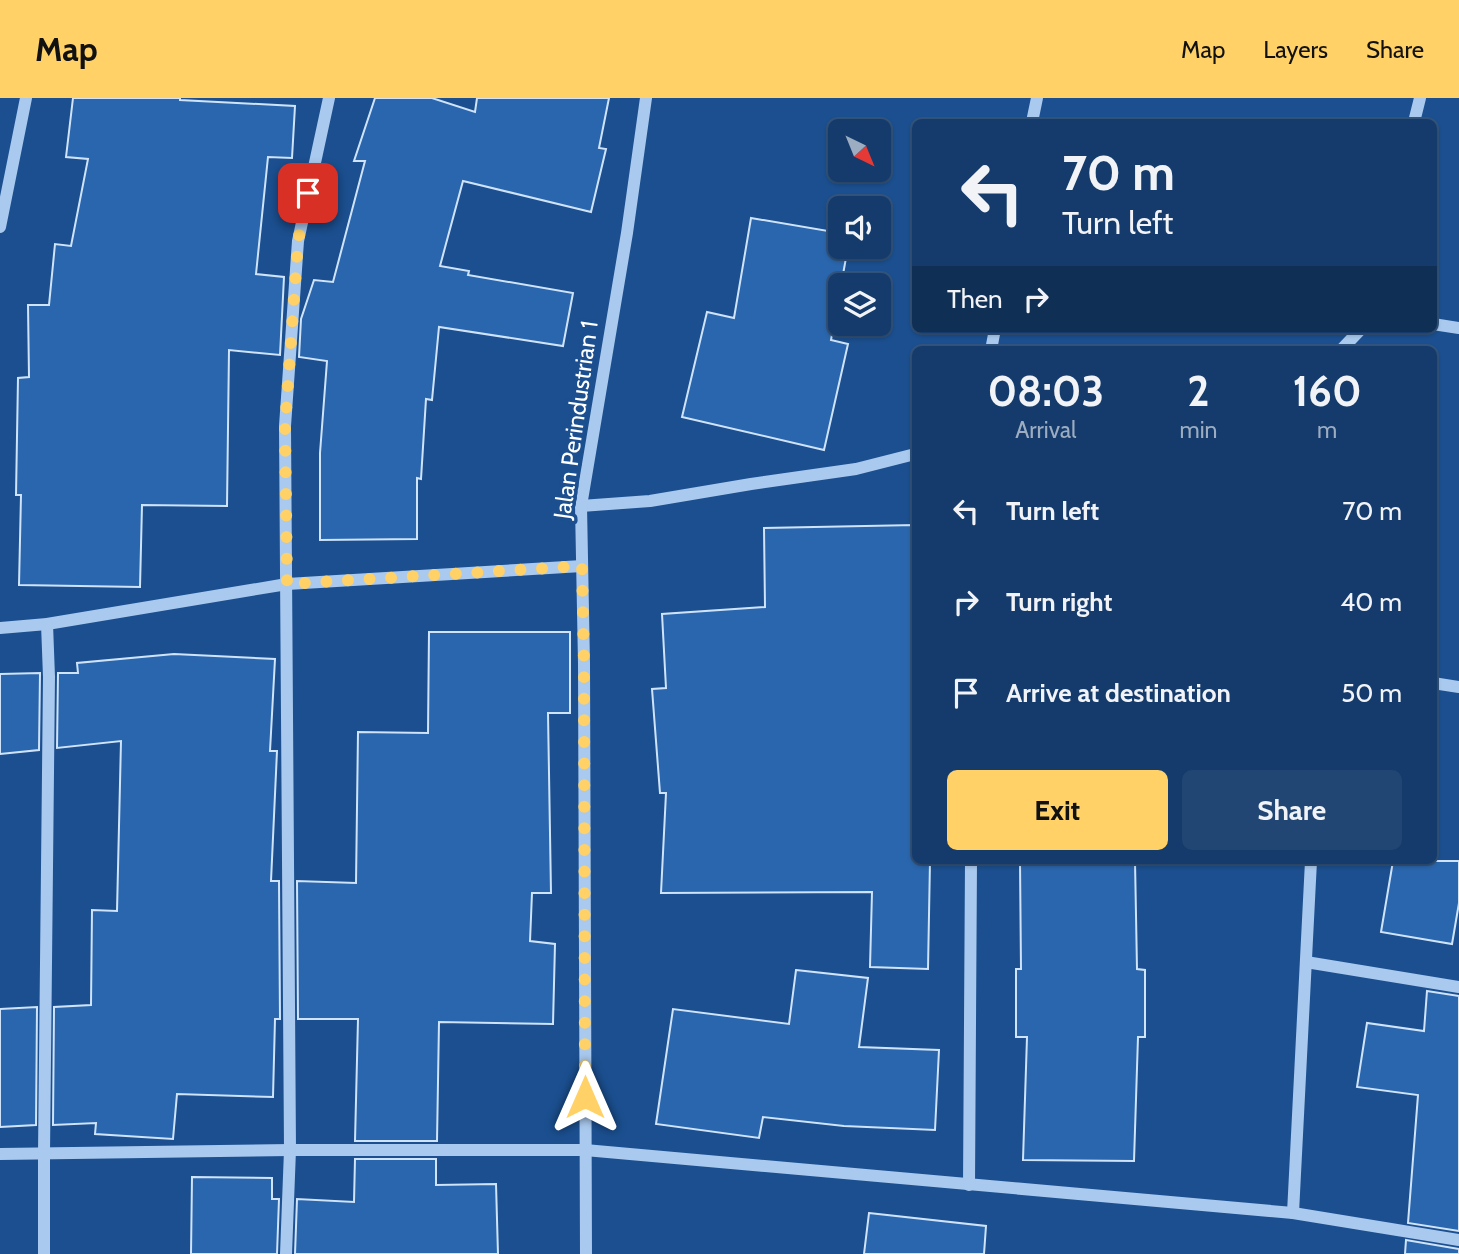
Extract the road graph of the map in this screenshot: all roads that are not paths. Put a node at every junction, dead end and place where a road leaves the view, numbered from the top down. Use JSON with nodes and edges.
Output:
{"nodes":[{"id":1,"x":26,"y":98,"type":"edge"},
{"id":2,"x":329,"y":98,"type":"edge"},
{"id":3,"x":646,"y":98,"type":"edge"},
{"id":4,"x":1037,"y":98,"type":"edge"},
{"id":5,"x":1420,"y":98,"type":"edge"},
{"id":6,"x":1033,"y":119,"type":"edge"},
{"id":7,"x":1416,"y":119,"type":"edge"},
{"id":8,"x":0,"y":227,"type":"edge"},
{"id":9,"x":1437,"y":325,"type":"edge"},
{"id":10,"x":1459,"y":328,"type":"edge"},
{"id":11,"x":1357,"y":333,"type":"edge"},
{"id":12,"x":1345,"y":346,"type":"edge"},
{"id":13,"x":912,"y":455,"type":"edge"},
{"id":14,"x":580,"y":506,"type":"junction"},
{"id":15,"x":582,"y":566,"type":"junction"},
{"id":16,"x":287,"y":584,"type":"junction"},
{"id":17,"x":47,"y":624,"type":"junction"},
{"id":18,"x":0,"y":628,"type":"edge"},
{"id":19,"x":1437,"y":684,"type":"edge"},
{"id":20,"x":1459,"y":687,"type":"edge"},
{"id":21,"x":971,"y":864,"type":"edge"},
{"id":22,"x":1311,"y":864,"type":"edge"},
{"id":23,"x":1306,"y":962,"type":"junction"},
{"id":24,"x":1459,"y":987,"type":"edge"},
{"id":25,"x":289,"y":1150,"type":"junction"},
{"id":26,"x":585,"y":1150,"type":"junction"},
{"id":27,"x":0,"y":1154,"type":"edge"},
{"id":28,"x":44,"y":1154,"type":"junction"},
{"id":29,"x":969,"y":1185,"type":"junction"},
{"id":30,"x":1293,"y":1213,"type":"junction"},
{"id":31,"x":1459,"y":1240,"type":"edge"},
{"id":32,"x":44,"y":1254,"type":"edge"},
{"id":33,"x":286,"y":1254,"type":"edge"},
{"id":34,"x":586,"y":1254,"type":"edge"}],
"edges":[{"from":1,"to":8,"type":"street"},
{"from":2,"to":16,"type":"street"},
{"from":3,"to":14,"type":"street","name":"Jalan Perindustrian 1"},
{"from":4,"to":6,"type":"street"},
{"from":5,"to":7,"type":"street"},
{"from":9,"to":10,"type":"street"},
{"from":11,"to":12,"type":"street"},
{"from":13,"to":14,"type":"street"},
{"from":14,"to":15,"type":"street","name":"Jalan Perindustrian 1"},
{"from":15,"to":16,"type":"street"},
{"from":15,"to":26,"type":"street","name":"Jalan Perindustrian 1"},
{"from":16,"to":17,"type":"street"},
{"from":16,"to":25,"type":"street"},
{"from":17,"to":18,"type":"street"},
{"from":17,"to":28,"type":"street"},
{"from":19,"to":20,"type":"street"},
{"from":21,"to":29,"type":"street"},
{"from":22,"to":23,"type":"street"},
{"from":23,"to":24,"type":"street"},
{"from":23,"to":30,"type":"street"},
{"from":25,"to":26,"type":"street"},
{"from":25,"to":28,"type":"street"},
{"from":25,"to":33,"type":"street"},
{"from":26,"to":29,"type":"street"},
{"from":26,"to":34,"type":"street","name":"Jalan Perindustrian 1"},
{"from":27,"to":28,"type":"street"},
{"from":28,"to":32,"type":"street"},
{"from":29,"to":30,"type":"street"},
{"from":30,"to":31,"type":"street"}]}
